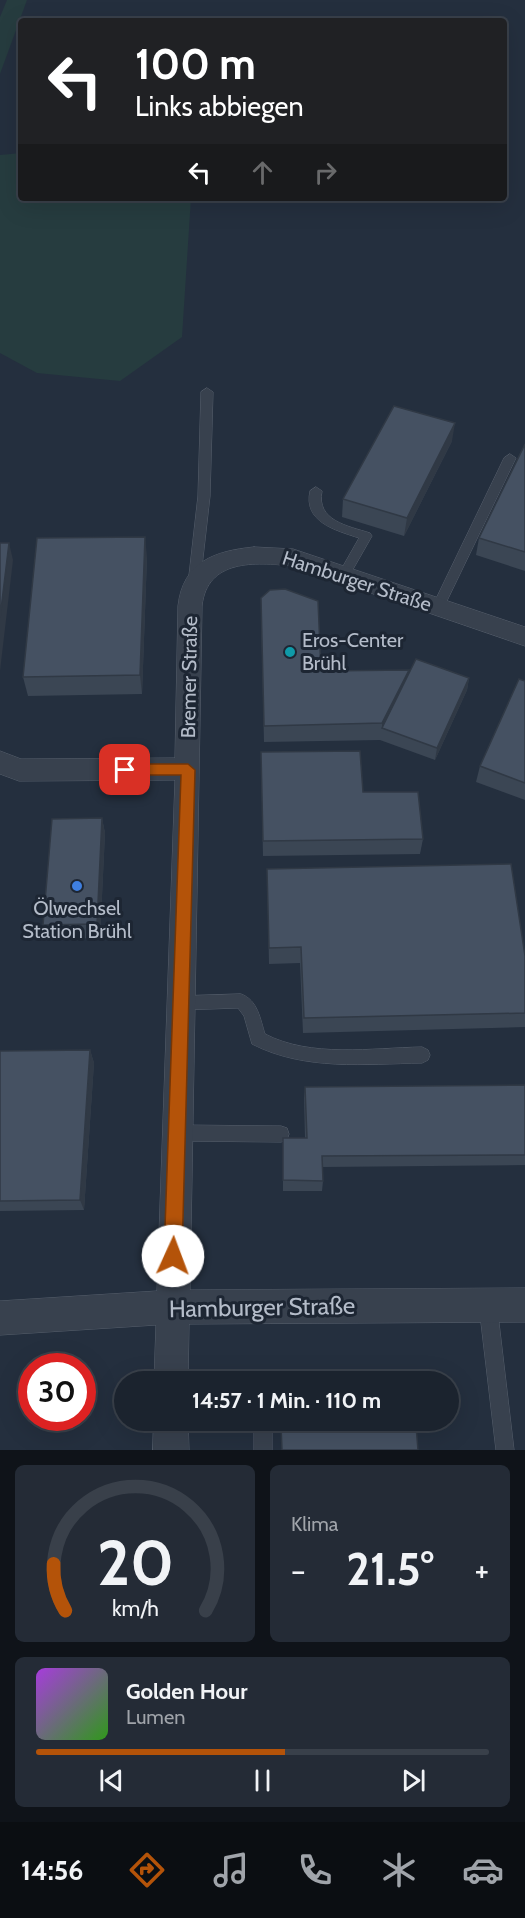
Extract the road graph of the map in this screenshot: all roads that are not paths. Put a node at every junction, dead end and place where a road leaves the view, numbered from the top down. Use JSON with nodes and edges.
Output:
{"nodes":[{"id":1,"x":207,"y":392,"type":"dead end"},
{"id":2,"x":510,"y":458,"type":"dead end"},
{"id":3,"x":316,"y":491,"type":"dead end"},
{"id":4,"x":344,"y":575,"type":"junction"},
{"id":5,"x":194,"y":584,"type":"junction"},
{"id":6,"x":438,"y":607,"type":"junction"},
{"id":7,"x":525,"y":637,"type":"edge"},
{"id":8,"x":0,"y":762,"type":"edge"},
{"id":9,"x":188,"y":770,"type":"junction"},
{"id":10,"x":181,"y":1003,"type":"junction"},
{"id":11,"x":422,"y":1055,"type":"dead end"},
{"id":12,"x":177,"y":1134,"type":"junction"},
{"id":13,"x":281,"y":1134,"type":"dead end"},
{"id":14,"x":488,"y":1305,"type":"junction"},
{"id":15,"x":525,"y":1305,"type":"edge"},
{"id":16,"x":172,"y":1307,"type":"junction"},
{"id":17,"x":0,"y":1318,"type":"edge"},
{"id":18,"x":171,"y":1371,"type":"edge"},
{"id":19,"x":171,"y":1431,"type":"edge"},
{"id":20,"x":263,"y":1431,"type":"edge"},
{"id":21,"x":171,"y":1450,"type":"edge"},
{"id":22,"x":263,"y":1450,"type":"edge"},
{"id":23,"x":505,"y":1450,"type":"edge"}],
"edges":[{"from":1,"to":5,"type":"lane"},
{"from":2,"to":6,"type":"lane"},
{"from":3,"to":4,"type":"lane"},
{"from":4,"to":5,"type":"street","name":"Hamburger Straße"},
{"from":4,"to":6,"type":"street","name":"Hamburger Straße"},
{"from":5,"to":9,"type":"street","name":"Bremer Straße"},
{"from":6,"to":7,"type":"street","name":"Hamburger Straße"},
{"from":8,"to":9,"type":"street"},
{"from":9,"to":10,"type":"street","name":"Bremer Straße"},
{"from":10,"to":11,"type":"lane"},
{"from":10,"to":12,"type":"street","name":"Bremer Straße"},
{"from":12,"to":13,"type":"lane"},
{"from":12,"to":16,"type":"street","name":"Bremer Straße"},
{"from":14,"to":15,"type":"street","name":"Hamburger Straße"},
{"from":14,"to":16,"type":"street","name":"Hamburger Straße"},
{"from":14,"to":23,"type":"lane"},
{"from":16,"to":17,"type":"street","name":"Hamburger Straße"},
{"from":16,"to":18,"type":"street","name":"Bremer Straße"},
{"from":19,"to":21,"type":"street"},
{"from":20,"to":22,"type":"lane"}]}
